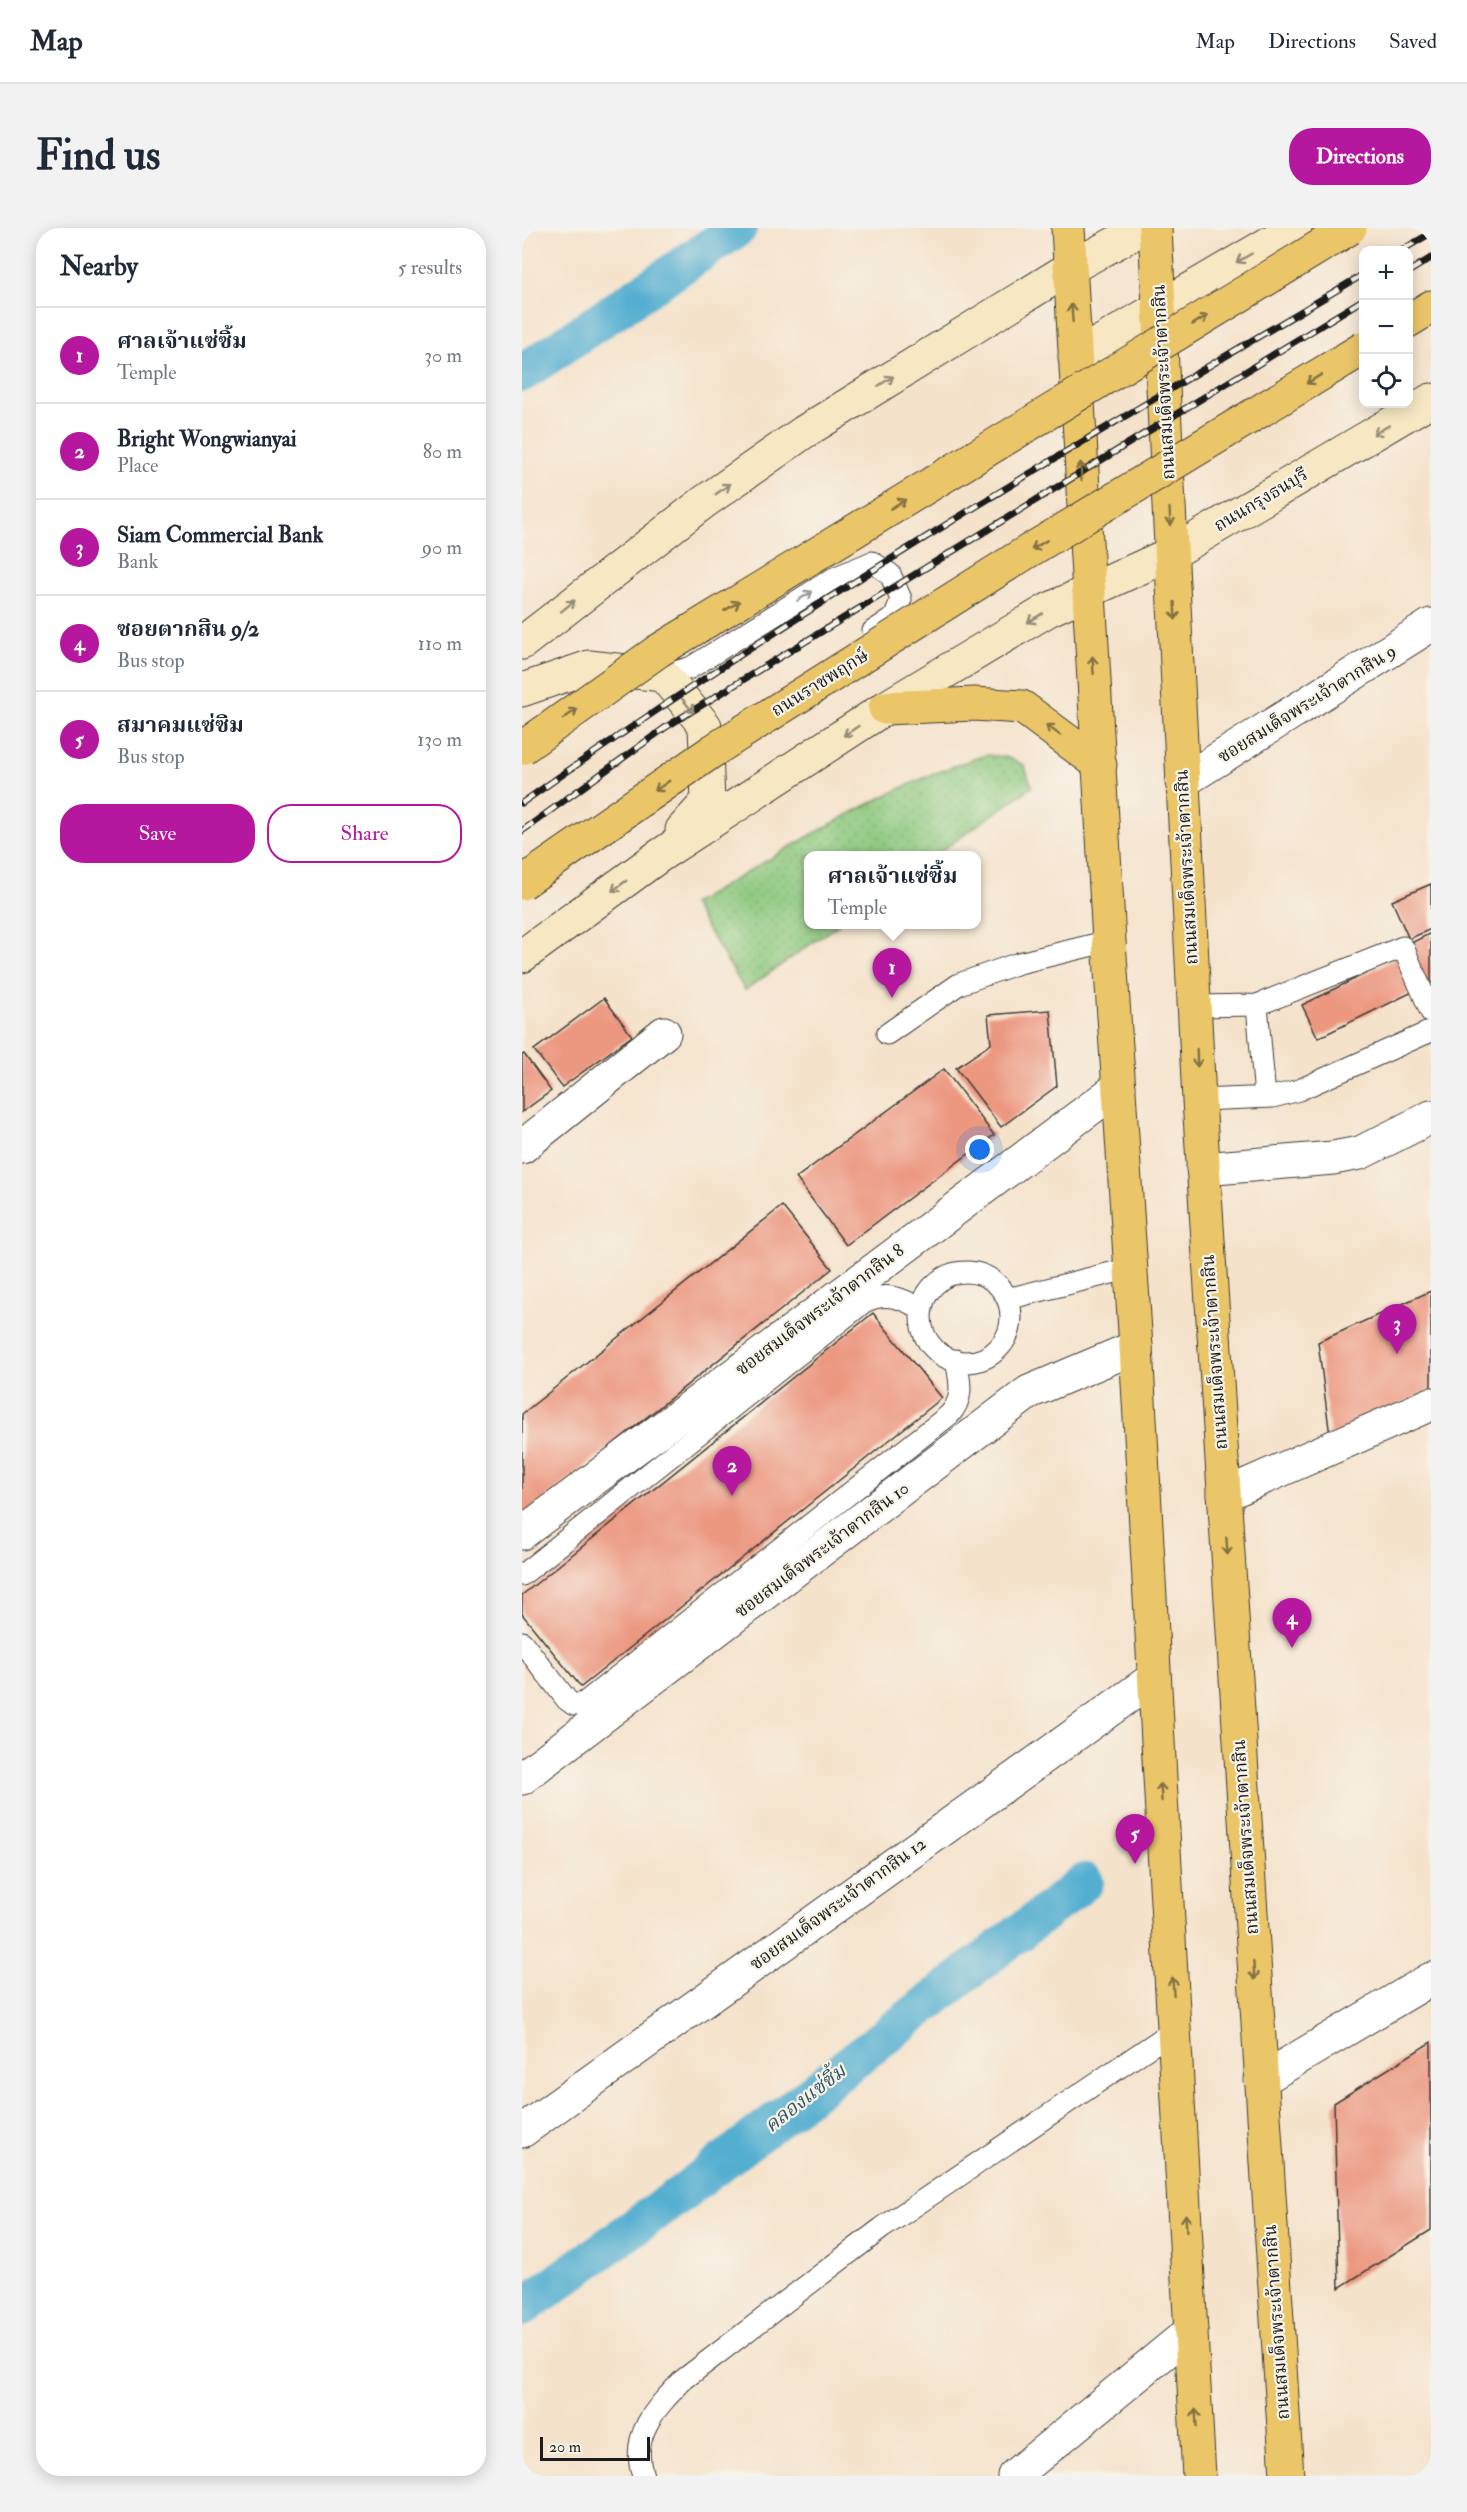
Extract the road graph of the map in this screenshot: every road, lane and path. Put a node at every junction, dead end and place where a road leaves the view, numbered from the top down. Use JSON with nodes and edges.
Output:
{"nodes":[{"id":1,"x":1068,"y":228,"type":"edge"},
{"id":2,"x":1143,"y":228,"type":"edge"},
{"id":3,"x":1155,"y":228,"type":"edge"},
{"id":4,"x":1295,"y":228,"type":"edge"},
{"id":5,"x":1350,"y":228,"type":"edge"},
{"id":6,"x":1070,"y":268,"type":"junction"},
{"id":7,"x":1161,"y":307,"type":"junction"},
{"id":8,"x":1431,"y":307,"type":"edge"},
{"id":9,"x":1413,"y":318,"type":"edge"},
{"id":10,"x":1359,"y":351,"type":"edge"},
{"id":11,"x":1075,"y":357,"type":"junction"},
{"id":12,"x":1431,"y":400,"type":"edge"},
{"id":13,"x":1172,"y":553,"type":"junction"},
{"id":14,"x":1088,"y":593,"type":"junction"},
{"id":15,"x":1431,"y":625,"type":"edge"},
{"id":16,"x":522,"y":643,"type":"edge"},
{"id":17,"x":663,"y":675,"type":"junction"},
{"id":18,"x":522,"y":690,"type":"edge"},
{"id":19,"x":885,"y":708,"type":"junction"},
{"id":20,"x":522,"y":748,"type":"edge"},
{"id":21,"x":1100,"y":765,"type":"junction"},
{"id":22,"x":707,"y":766,"type":"junction"},
{"id":23,"x":1182,"y":782,"type":"junction"},
{"id":24,"x":659,"y":856,"type":"junction"},
{"id":25,"x":522,"y":883,"type":"edge"},
{"id":26,"x":1109,"y":941,"type":"junction"},
{"id":27,"x":522,"y":956,"type":"edge"},
{"id":28,"x":1257,"y":1005,"type":"junction"},
{"id":29,"x":1195,"y":1006,"type":"junction"},
{"id":30,"x":1431,"y":1012,"type":"edge"},
{"id":31,"x":1431,"y":1030,"type":"edge"},
{"id":32,"x":664,"y":1033,"type":"dead end"},
{"id":33,"x":887,"y":1034,"type":"dead end"},
{"id":34,"x":1119,"y":1087,"type":"junction"},
{"id":35,"x":1265,"y":1097,"type":"junction"},
{"id":36,"x":1199,"y":1100,"type":"junction"},
{"id":37,"x":1431,"y":1117,"type":"edge"},
{"id":38,"x":522,"y":1147,"type":"edge"},
{"id":39,"x":1203,"y":1169,"type":"junction"},
{"id":40,"x":1131,"y":1268,"type":"junction"},
{"id":41,"x":1007,"y":1299,"type":"junction"},
{"id":42,"x":922,"y":1309,"type":"junction"},
{"id":43,"x":1136,"y":1347,"type":"junction"},
{"id":44,"x":956,"y":1360,"type":"junction"},
{"id":45,"x":1431,"y":1404,"type":"edge"},
{"id":46,"x":1224,"y":1495,"type":"junction"},
{"id":47,"x":522,"y":1533,"type":"edge"},
{"id":48,"x":522,"y":1575,"type":"edge"},
{"id":49,"x":522,"y":1642,"type":"edge"},
{"id":50,"x":1154,"y":1678,"type":"junction"},
{"id":51,"x":522,"y":1778,"type":"edge"},
{"id":52,"x":1431,"y":1979,"type":"edge"},
{"id":53,"x":1176,"y":2029,"type":"junction"},
{"id":54,"x":1261,"y":2080,"type":"junction"},
{"id":55,"x":522,"y":2131,"type":"edge"},
{"id":56,"x":1191,"y":2331,"type":"junction"},
{"id":57,"x":643,"y":2476,"type":"edge"},
{"id":58,"x":1014,"y":2476,"type":"edge"},
{"id":59,"x":1199,"y":2476,"type":"edge"},
{"id":60,"x":1287,"y":2476,"type":"edge"}],
"edges":[{"from":1,"to":6,"type":"main road"},
{"from":2,"to":6,"type":"main road"},
{"from":3,"to":7,"type":"main road","name":"ถนนสมเด็จพระเจ้าตากสิน"},
{"from":4,"to":7,"type":"main road","one_way":true},
{"from":20,"to":5,"type":"main road","one_way":true,"bridge":true},
{"from":11,"to":6,"type":"main road","one_way":true},
{"from":16,"to":6,"type":"main road","one_way":true},
{"from":7,"to":11,"type":"main road"},
{"from":7,"to":13,"type":"main road","name":"ถนนสมเด็จพระเจ้าตากสิน","one_way":true},
{"from":8,"to":9,"type":"main road"},
{"from":10,"to":25,"type":"main road","name":"ถนนราชพฤกษ์","one_way":true,"bridge":true},
{"from":14,"to":11,"type":"main road","one_way":true},
{"from":12,"to":13,"type":"main road","name":"ถนนกรุงธนบุรี","one_way":true},
{"from":13,"to":14,"type":"main road","name":"ถนนกรุงธนบุรี"},
{"from":13,"to":23,"type":"main road","name":"ถนนสมเด็จพระเจ้าตากสิน","one_way":true},
{"from":14,"to":19,"type":"main road","one_way":true},
{"from":21,"to":14,"type":"main road","one_way":true},
{"from":15,"to":23,"type":"street","name":"ซอยสมเด็จพระเจ้าตากสิน 9"},
{"from":17,"to":18,"type":"main road"},
{"from":17,"to":22,"type":"main road","one_way":true},
{"from":17,"to":22,"type":"lane","one_way":true},
{"from":21,"to":19,"type":"main road","one_way":true},
{"from":19,"to":24,"type":"main road","one_way":true},
{"from":21,"to":26,"type":"main road"},
{"from":22,"to":24,"type":"main road"},
{"from":23,"to":29,"type":"main road","name":"ถนนสมเด็จพระเจ้าตากสิน"},
{"from":24,"to":27,"type":"main road","one_way":true},
{"from":26,"to":33,"type":"lane"},
{"from":26,"to":34,"type":"main road"},
{"from":28,"to":29,"type":"lane"},
{"from":28,"to":30,"type":"lane"},
{"from":28,"to":35,"type":"lane"},
{"from":29,"to":36,"type":"main road","name":"ถนนสมเด็จพระเจ้าตากสิน","one_way":true},
{"from":31,"to":35,"type":"lane"},
{"from":32,"to":38,"type":"street"},
{"from":34,"to":40,"type":"main road"},
{"from":34,"to":47,"type":"street","name":"ซอยสมเด็จพระเจ้าตากสิน 8"},
{"from":35,"to":36,"type":"lane"},
{"from":36,"to":39,"type":"main road","name":"ถนนสมเด็จพระเจ้าตากสิน"},
{"from":37,"to":39,"type":"street"},
{"from":39,"to":46,"type":"main road","name":"ถนนสมเด็จพระเจ้าตากสิน"},
{"from":40,"to":41,"type":"lane"},
{"from":40,"to":43,"type":"main road"},
{"from":41,"to":42,"type":"lane"},
{"from":41,"to":44,"type":"lane"},
{"from":42,"to":44,"type":"lane"},
{"from":42,"to":48,"type":"lane"},
{"from":43,"to":50,"type":"main road"},
{"from":43,"to":51,"type":"street","name":"ซอยสมเด็จพระเจ้าตากสิน 10"},
{"from":44,"to":49,"type":"lane"},
{"from":45,"to":46,"type":"street"},
{"from":46,"to":54,"type":"main road","name":"ถนนสมเด็จพระเจ้าตากสิน","one_way":true},
{"from":53,"to":50,"type":"main road","one_way":true},
{"from":50,"to":55,"type":"street","name":"ซอยสมเด็จพระเจ้าตากสิน 12"},
{"from":52,"to":54,"type":"street"},
{"from":56,"to":53,"type":"main road","one_way":true},
{"from":53,"to":57,"type":"lane"},
{"from":54,"to":60,"type":"main road","name":"ถนนสมเด็จพระเจ้าตากสิน"},
{"from":56,"to":58,"type":"street"},
{"from":59,"to":56,"type":"main road","one_way":true}]}
